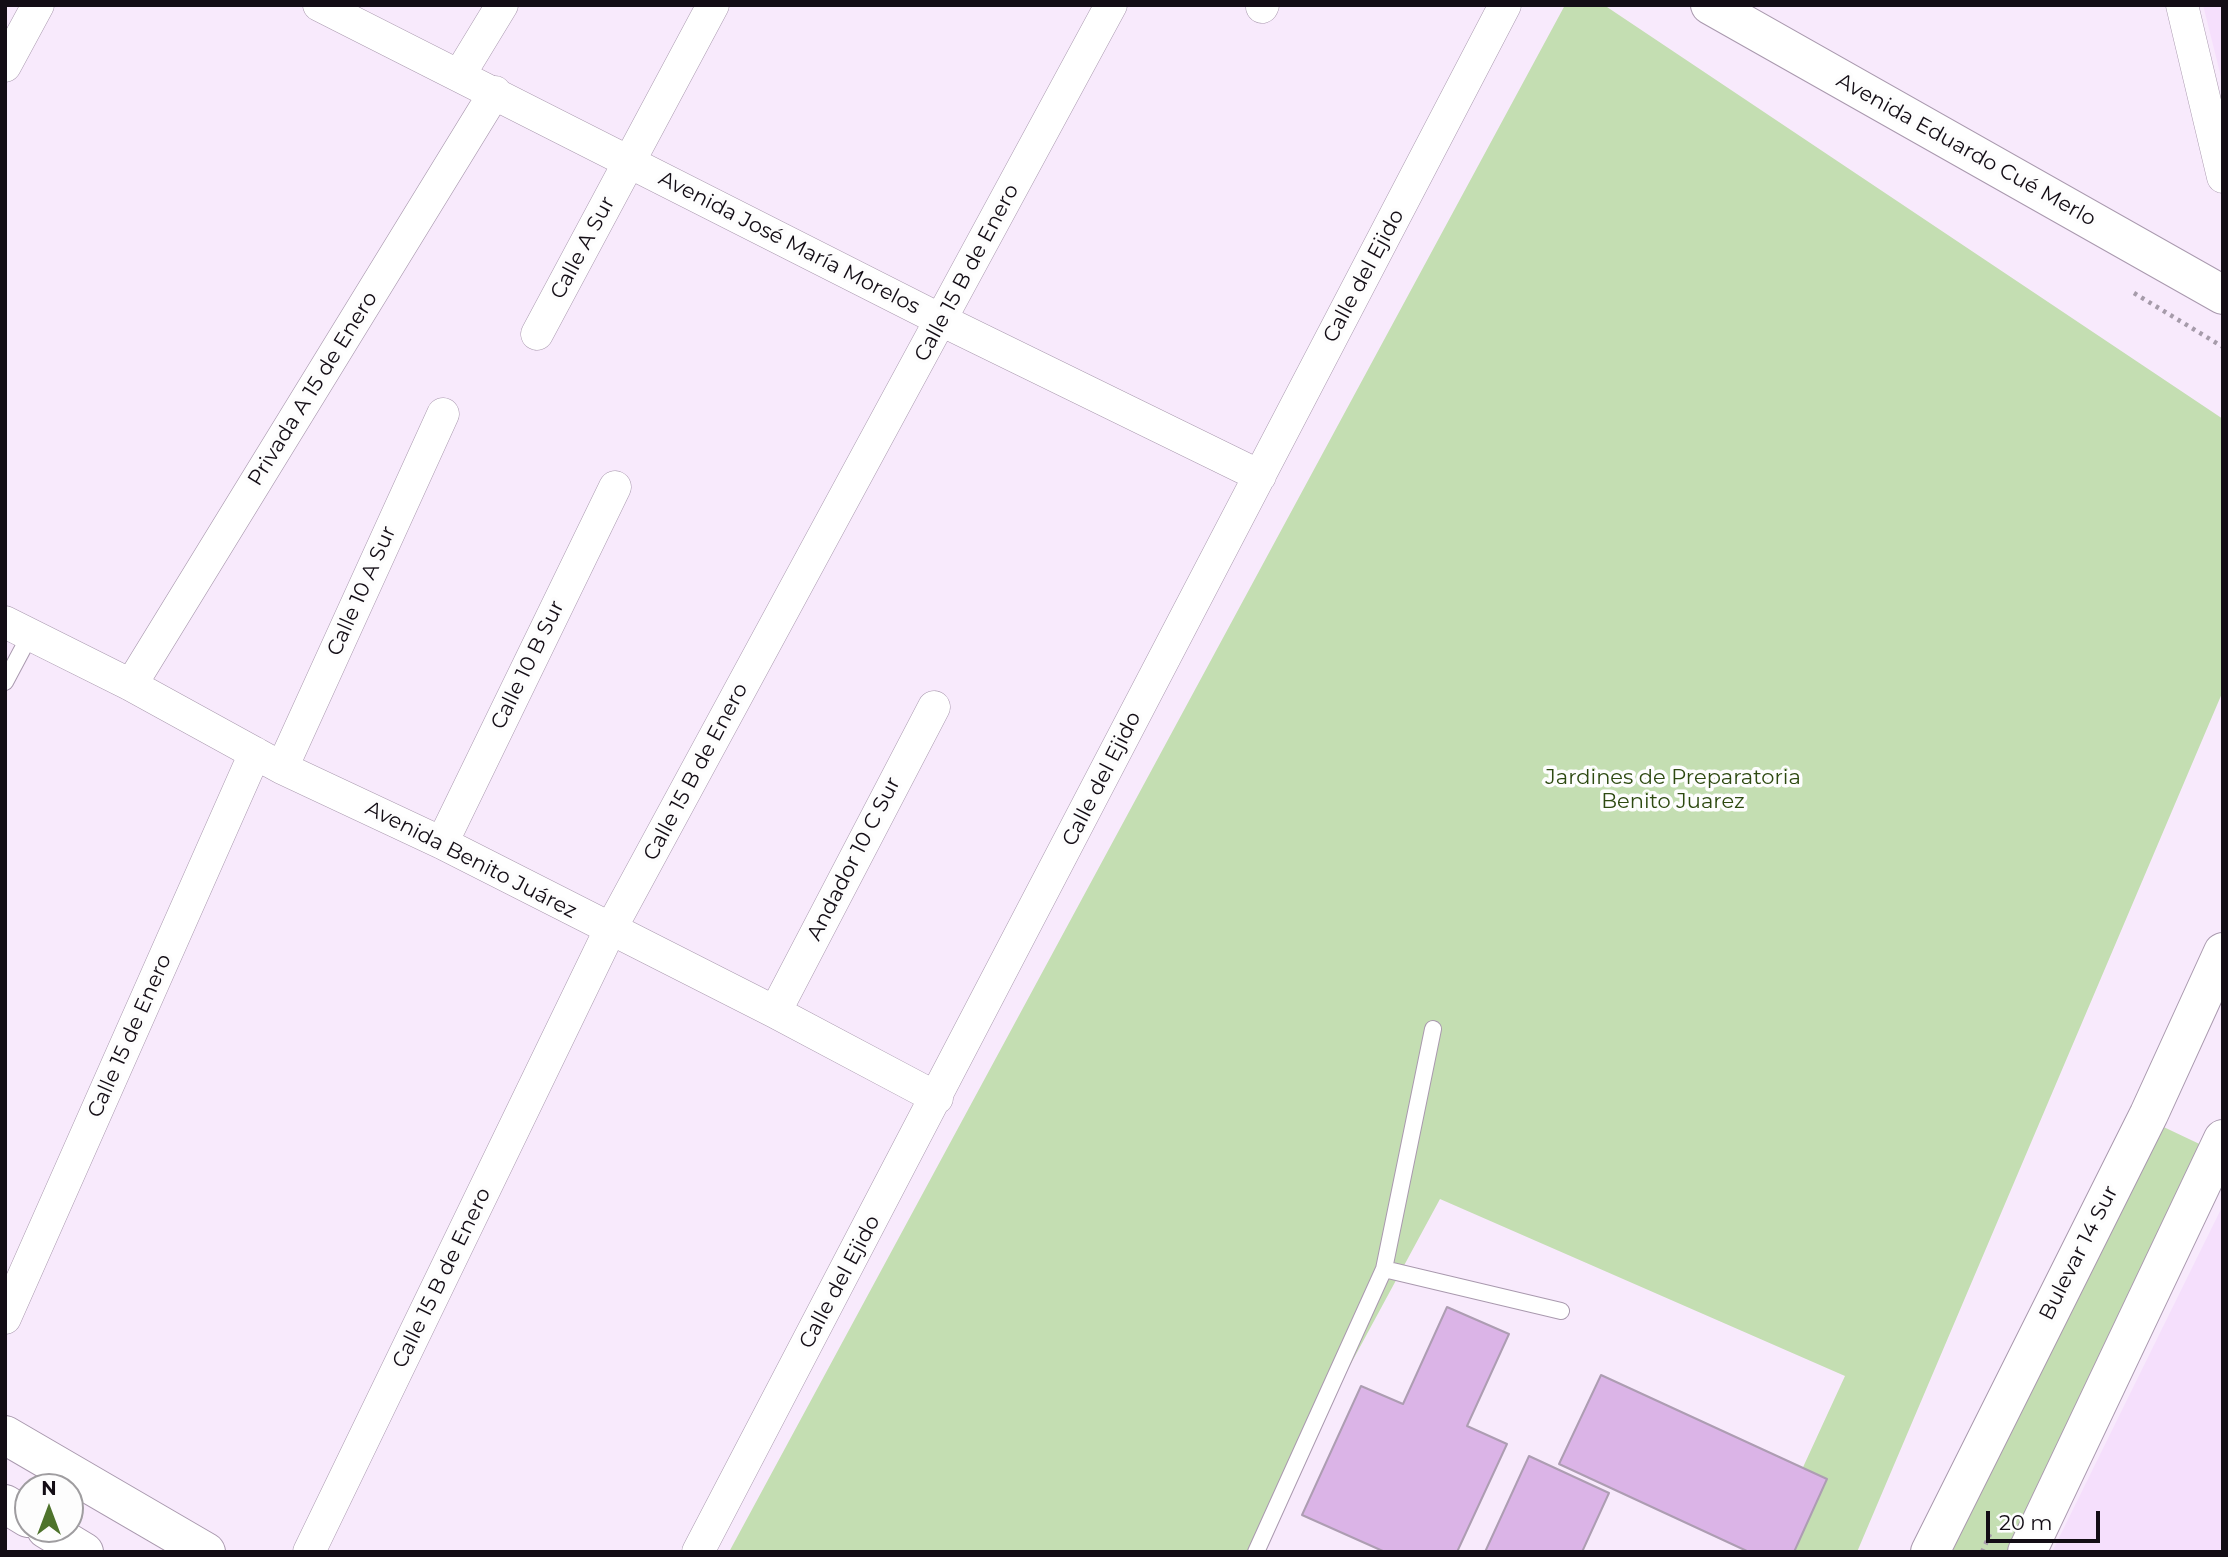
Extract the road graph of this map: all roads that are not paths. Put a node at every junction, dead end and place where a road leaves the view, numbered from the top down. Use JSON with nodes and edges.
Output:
{"nodes":[{"id":1,"x":37,"y":5,"type":"edge"},
{"id":2,"x":319,"y":5,"type":"edge"},
{"id":3,"x":502,"y":5,"type":"edge"},
{"id":4,"x":713,"y":5,"type":"edge"},
{"id":5,"x":1111,"y":5,"type":"edge"},
{"id":6,"x":1505,"y":5,"type":"edge"},
{"id":7,"x":1710,"y":5,"type":"edge"},
{"id":8,"x":2182,"y":5,"type":"edge"},
{"id":9,"x":5,"y":66,"type":"edge"},
{"id":10,"x":460,"y":74,"type":"junction"},
{"id":11,"x":495,"y":92,"type":"junction"},
{"id":12,"x":629,"y":162,"type":"junction"},
{"id":13,"x":2223,"y":177,"type":"edge"},
{"id":14,"x":2223,"y":295,"type":"edge"},
{"id":15,"x":942,"y":320,"type":"junction"},
{"id":16,"x":537,"y":334,"type":"dead end"},
{"id":17,"x":443,"y":414,"type":"dead end"},
{"id":18,"x":1260,"y":476,"type":"junction"},
{"id":19,"x":615,"y":487,"type":"dead end"},
{"id":20,"x":18,"y":628,"type":"edge"},
{"id":21,"x":5,"y":682,"type":"edge"},
{"id":22,"x":131,"y":685,"type":"junction"},
{"id":23,"x":934,"y":707,"type":"dead end"},
{"id":24,"x":269,"y":760,"type":"junction"},
{"id":25,"x":442,"y":843,"type":"junction"},
{"id":26,"x":610,"y":930,"type":"junction"},
{"id":27,"x":2223,"y":952,"type":"edge"},
{"id":28,"x":775,"y":1012,"type":"junction"},
{"id":29,"x":1433,"y":1029,"type":"dead end"},
{"id":30,"x":937,"y":1098,"type":"junction"},
{"id":31,"x":2223,"y":1139,"type":"edge"},
{"id":32,"x":1384,"y":1269,"type":"junction"},
{"id":33,"x":1561,"y":1311,"type":"dead end"},
{"id":34,"x":5,"y":1318,"type":"edge"},
{"id":35,"x":5,"y":1435,"type":"edge"},
{"id":36,"x":206,"y":1552,"type":"edge"},
{"id":37,"x":309,"y":1552,"type":"edge"},
{"id":38,"x":698,"y":1552,"type":"edge"},
{"id":39,"x":1256,"y":1552,"type":"edge"},
{"id":40,"x":1930,"y":1552,"type":"edge"},
{"id":41,"x":2027,"y":1552,"type":"edge"}],
"edges":[{"from":1,"to":9,"type":"street"},
{"from":2,"to":10,"type":"street","name":"Avenida José María Morelos"},
{"from":3,"to":10,"type":"street"},
{"from":4,"to":12,"type":"street"},
{"from":5,"to":15,"type":"street","name":"Calle 15 B de Enero"},
{"from":6,"to":18,"type":"street","name":"Calle del Ejido"},
{"from":7,"to":14,"type":"main road","name":"Avenida Eduardo Cué Merlo"},
{"from":8,"to":13,"type":"street"},
{"from":10,"to":11,"type":"street","name":"Avenida José María Morelos"},
{"from":11,"to":12,"type":"street","name":"Avenida José María Morelos"},
{"from":11,"to":22,"type":"street","name":"Privada A 15 de Enero"},
{"from":12,"to":15,"type":"street","name":"Avenida José María Morelos"},
{"from":12,"to":16,"type":"street","name":"Calle A Sur"},
{"from":15,"to":18,"type":"street","name":"Avenida José María Morelos"},
{"from":15,"to":26,"type":"street","name":"Calle 15 B de Enero"},
{"from":17,"to":24,"type":"street","name":"Calle 10 A Sur"},
{"from":18,"to":30,"type":"street","name":"Calle del Ejido"},
{"from":19,"to":25,"type":"street","name":"Calle 10 B Sur"},
{"from":20,"to":21,"type":"lane"},
{"from":20,"to":22,"type":"street","name":"Avenida Benito Juárez"},
{"from":22,"to":24,"type":"street","name":"Avenida Benito Juárez"},
{"from":23,"to":28,"type":"street","name":"Andador 10 C Sur"},
{"from":24,"to":25,"type":"street","name":"Avenida Benito Juárez"},
{"from":24,"to":34,"type":"street","name":"Calle 15 de Enero"},
{"from":25,"to":26,"type":"street","name":"Avenida Benito Juárez"},
{"from":26,"to":28,"type":"street","name":"Avenida Benito Juárez"},
{"from":26,"to":37,"type":"street","name":"Calle 15 B de Enero"},
{"from":27,"to":40,"type":"main road","name":"Bulevar 14 Sur"},
{"from":28,"to":30,"type":"street","name":"Avenida Benito Juárez"},
{"from":29,"to":32,"type":"lane"},
{"from":30,"to":38,"type":"street","name":"Calle del Ejido"},
{"from":31,"to":41,"type":"main road"},
{"from":32,"to":33,"type":"lane"},
{"from":32,"to":39,"type":"lane"},
{"from":35,"to":36,"type":"main road"}]}
